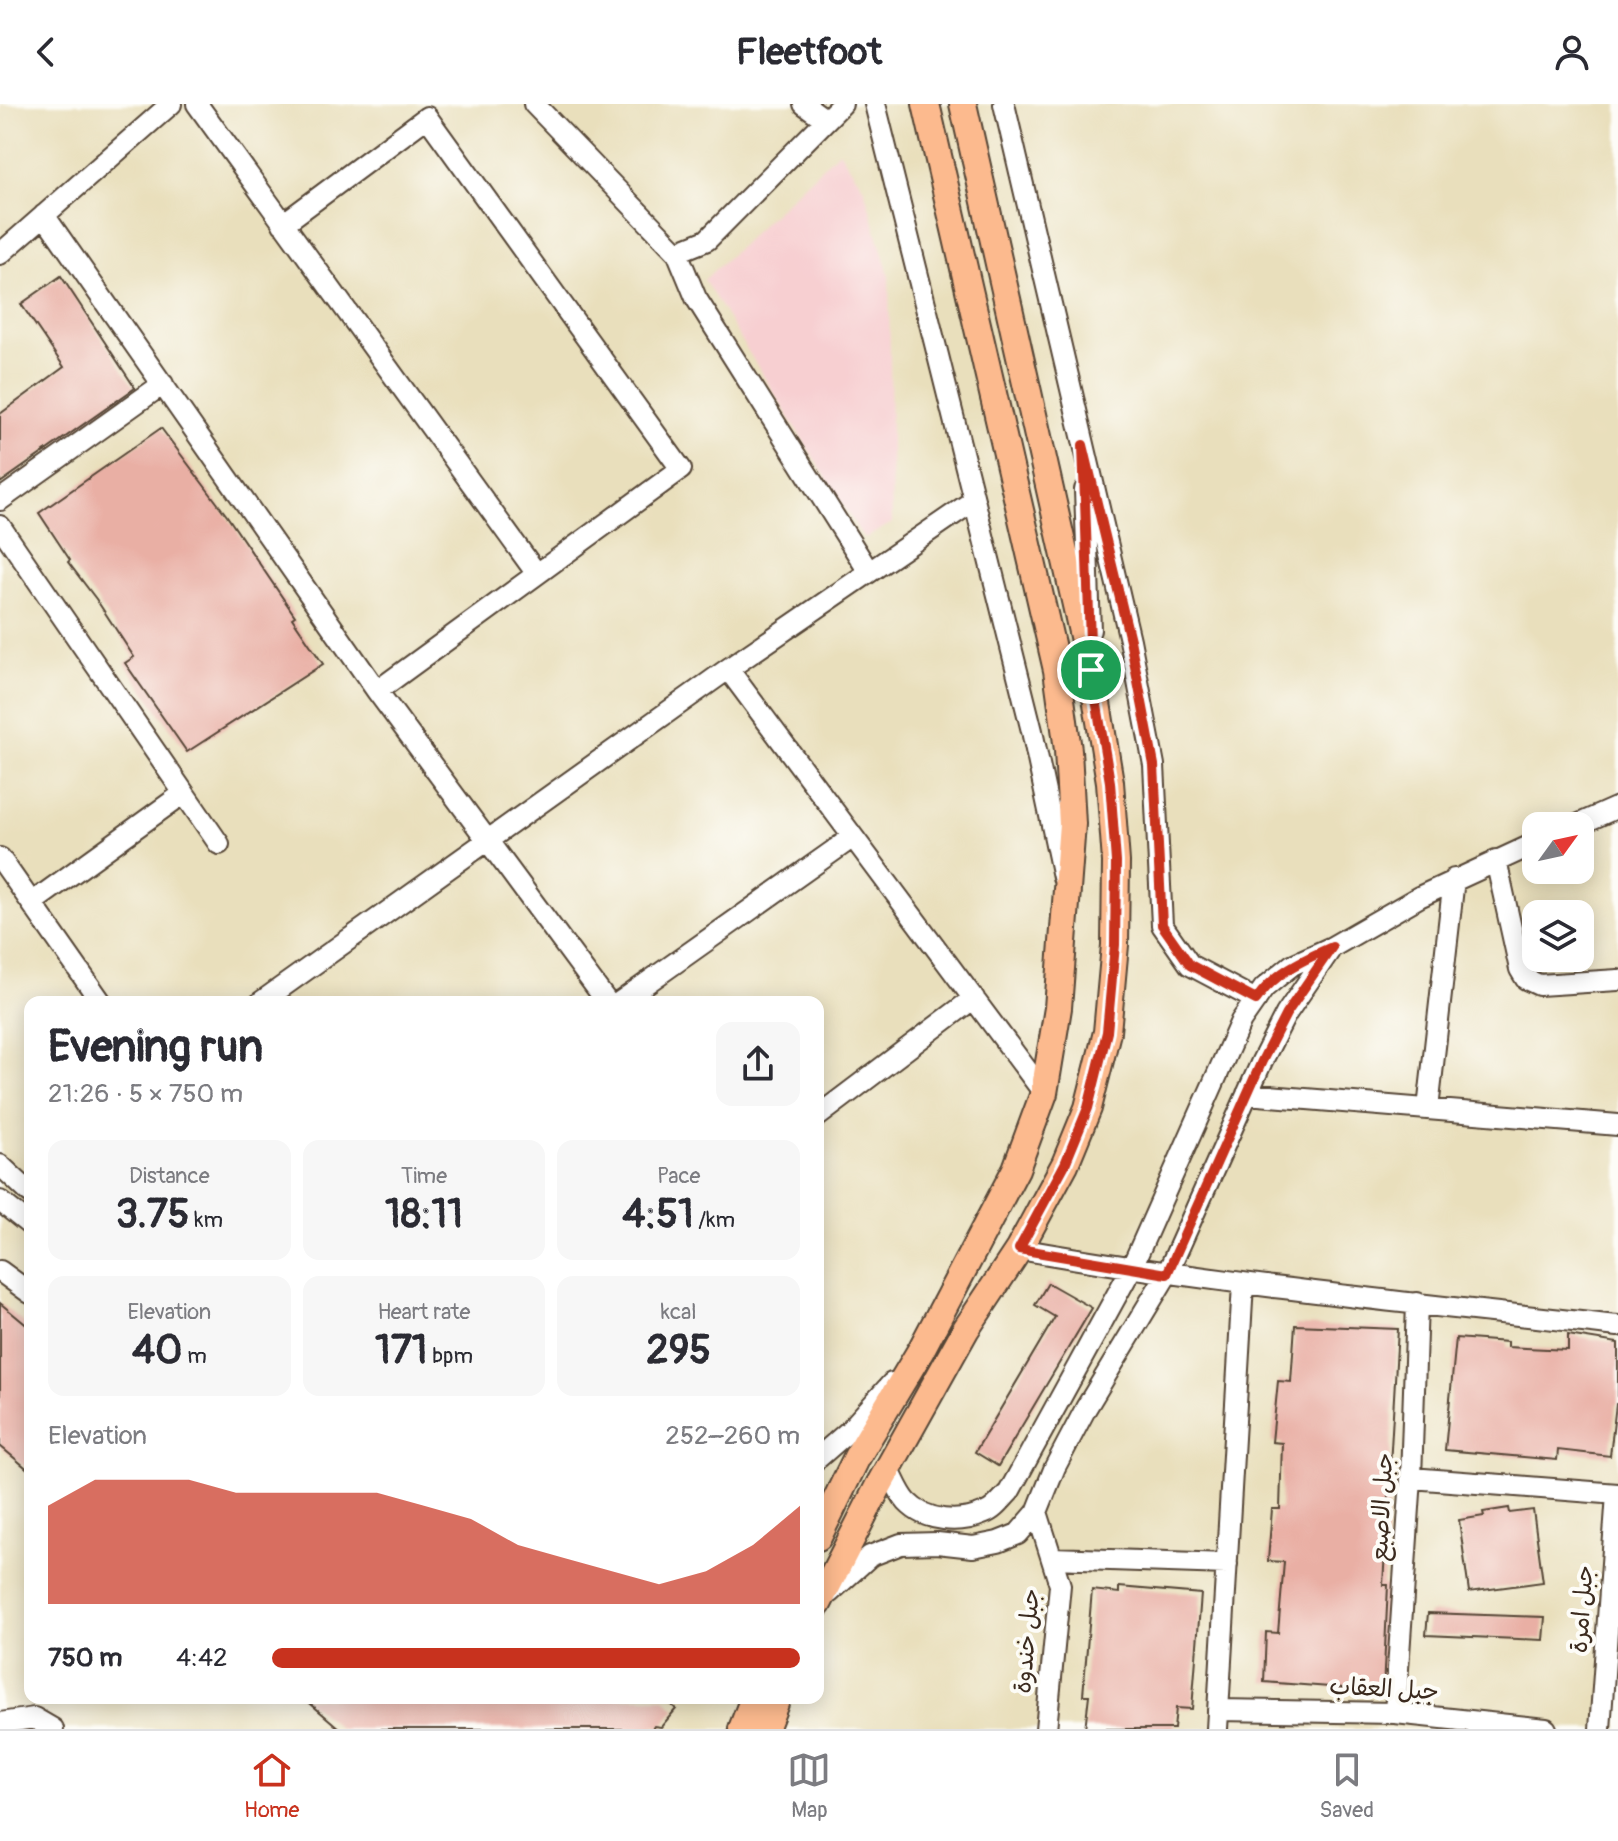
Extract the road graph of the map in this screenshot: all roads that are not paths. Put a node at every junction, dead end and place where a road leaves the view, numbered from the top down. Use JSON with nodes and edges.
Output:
{"nodes":[{"id":1,"x":171,"y":104,"type":"edge"},
{"id":2,"x":197,"y":104,"type":"edge"},
{"id":3,"x":534,"y":104,"type":"edge"},
{"id":4,"x":804,"y":104,"type":"edge"},
{"id":5,"x":842,"y":104,"type":"edge"},
{"id":6,"x":875,"y":104,"type":"edge"},
{"id":7,"x":926,"y":104,"type":"edge"},
{"id":8,"x":963,"y":104,"type":"edge"},
{"id":9,"x":1004,"y":104,"type":"edge"},
{"id":10,"x":826,"y":120,"type":"junction"},
{"id":11,"x":44,"y":215,"type":"junction"},
{"id":12,"x":283,"y":224,"type":"junction"},
{"id":13,"x":677,"y":252,"type":"junction"},
{"id":14,"x":0,"y":254,"type":"edge"},
{"id":15,"x":163,"y":384,"type":"junction"},
{"id":16,"x":1083,"y":445,"type":"junction"},
{"id":17,"x":0,"y":500,"type":"edge"},
{"id":18,"x":973,"y":501,"type":"junction"},
{"id":19,"x":0,"y":526,"type":"edge"},
{"id":20,"x":869,"y":572,"type":"junction"},
{"id":21,"x":537,"y":574,"type":"junction"},
{"id":22,"x":728,"y":669,"type":"junction"},
{"id":23,"x":1091,"y":670,"type":"junction"},
{"id":24,"x":377,"y":691,"type":"junction"},
{"id":25,"x":184,"y":793,"type":"junction"},
{"id":26,"x":1618,"y":807,"type":"edge"},
{"id":27,"x":1594,"y":818,"type":"edge"},
{"id":28,"x":853,"y":837,"type":"junction"},
{"id":29,"x":488,"y":841,"type":"junction"},
{"id":30,"x":219,"y":844,"type":"dead end"},
{"id":31,"x":1522,"y":849,"type":"edge"},
{"id":32,"x":0,"y":858,"type":"edge"},
{"id":33,"x":1496,"y":860,"type":"junction"},
{"id":34,"x":1454,"y":879,"type":"junction"},
{"id":35,"x":33,"y":902,"type":"junction"},
{"id":36,"x":1068,"y":903,"type":"junction"},
{"id":37,"x":1332,"y":947,"type":"junction"},
{"id":38,"x":1618,"y":980,"type":"edge"},
{"id":39,"x":97,"y":996,"type":"edge"},
{"id":40,"x":269,"y":996,"type":"edge"},
{"id":41,"x":603,"y":996,"type":"edge"},
{"id":42,"x":628,"y":996,"type":"edge"},
{"id":43,"x":974,"y":998,"type":"junction"},
{"id":44,"x":1256,"y":1000,"type":"junction"},
{"id":45,"x":1044,"y":1093,"type":"junction"},
{"id":46,"x":1247,"y":1094,"type":"junction"},
{"id":47,"x":1428,"y":1109,"type":"junction"},
{"id":48,"x":824,"y":1111,"type":"edge"},
{"id":49,"x":1618,"y":1125,"type":"edge"},
{"id":50,"x":0,"y":1165,"type":"edge"},
{"id":51,"x":24,"y":1182,"type":"edge"},
{"id":52,"x":0,"y":1201,"type":"edge"},
{"id":53,"x":24,"y":1220,"type":"edge"},
{"id":54,"x":1019,"y":1249,"type":"junction"},
{"id":55,"x":1131,"y":1269,"type":"junction"},
{"id":56,"x":0,"y":1271,"type":"edge"},
{"id":57,"x":1167,"y":1274,"type":"junction"},
{"id":58,"x":1243,"y":1284,"type":"junction"},
{"id":59,"x":24,"y":1289,"type":"edge"},
{"id":60,"x":1417,"y":1303,"type":"junction"},
{"id":61,"x":1618,"y":1326,"type":"edge"},
{"id":62,"x":921,"y":1350,"type":"junction"},
{"id":63,"x":824,"y":1453,"type":"edge"},
{"id":64,"x":888,"y":1468,"type":"junction"},
{"id":65,"x":1411,"y":1478,"type":"junction"},
{"id":66,"x":1618,"y":1494,"type":"edge"},
{"id":67,"x":1037,"y":1512,"type":"junction"},
{"id":68,"x":824,"y":1525,"type":"edge"},
{"id":69,"x":1052,"y":1558,"type":"junction"},
{"id":70,"x":1227,"y":1564,"type":"junction"},
{"id":71,"x":824,"y":1591,"type":"edge"},
{"id":72,"x":824,"y":1598,"type":"edge"},
{"id":73,"x":746,"y":1704,"type":"edge"},
{"id":74,"x":751,"y":1704,"type":"edge"},
{"id":75,"x":775,"y":1704,"type":"edge"},
{"id":76,"x":1395,"y":1713,"type":"junction"},
{"id":77,"x":1217,"y":1720,"type":"edge"},
{"id":78,"x":0,"y":1723,"type":"edge"},
{"id":79,"x":53,"y":1729,"type":"edge"},
{"id":80,"x":741,"y":1729,"type":"edge"},
{"id":81,"x":765,"y":1729,"type":"edge"},
{"id":82,"x":1046,"y":1729,"type":"edge"},
{"id":83,"x":1546,"y":1729,"type":"edge"},
{"id":84,"x":1600,"y":1729,"type":"edge"}],
"edges":[{"from":1,"to":11,"type":"street"},
{"from":2,"to":12,"type":"street"},
{"from":3,"to":13,"type":"street"},
{"from":4,"to":10,"type":"street"},
{"from":5,"to":10,"type":"street"},
{"from":6,"to":18,"type":"street"},
{"from":7,"to":36,"type":"main road"},
{"from":8,"to":23,"type":"main road"},
{"from":9,"to":16,"type":"street"},
{"from":10,"to":13,"type":"street"},
{"from":11,"to":14,"type":"street"},
{"from":11,"to":15,"type":"street"},
{"from":12,"to":21,"type":"street"},
{"from":12,"to":21,"type":"street"},
{"from":13,"to":20,"type":"street"},
{"from":15,"to":17,"type":"street"},
{"from":15,"to":24,"type":"street"},
{"from":16,"to":23,"type":"street"},
{"from":16,"to":44,"type":"street"},
{"from":18,"to":20,"type":"street"},
{"from":18,"to":36,"type":"street"},
{"from":19,"to":25,"type":"street"},
{"from":20,"to":22,"type":"street"},
{"from":21,"to":24,"type":"street"},
{"from":22,"to":28,"type":"street"},
{"from":22,"to":29,"type":"street"},
{"from":23,"to":54,"type":"main road"},
{"from":24,"to":29,"type":"street"},
{"from":25,"to":30,"type":"street"},
{"from":25,"to":35,"type":"street"},
{"from":26,"to":27,"type":"street"},
{"from":28,"to":42,"type":"street"},
{"from":28,"to":43,"type":"street"},
{"from":29,"to":40,"type":"street"},
{"from":29,"to":41,"type":"street"},
{"from":31,"to":33,"type":"street"},
{"from":32,"to":35,"type":"street"},
{"from":33,"to":34,"type":"street"},
{"from":33,"to":38,"type":"street"},
{"from":34,"to":37,"type":"street"},
{"from":34,"to":47,"type":"street"},
{"from":35,"to":39,"type":"street"},
{"from":36,"to":45,"type":"main road"},
{"from":37,"to":44,"type":"street"},
{"from":37,"to":46,"type":"street"},
{"from":43,"to":45,"type":"street"},
{"from":43,"to":48,"type":"street"},
{"from":44,"to":55,"type":"street"},
{"from":45,"to":62,"type":"main road"},
{"from":46,"to":47,"type":"street"},
{"from":46,"to":57,"type":"street"},
{"from":47,"to":49,"type":"street"},
{"from":50,"to":51,"type":"street"},
{"from":52,"to":53,"type":"street"},
{"from":54,"to":55,"type":"street"},
{"from":54,"to":64,"type":"main road"},
{"from":55,"to":57,"type":"street"},
{"from":55,"to":64,"type":"street"},
{"from":56,"to":59,"type":"street"},
{"from":57,"to":58,"type":"street"},
{"from":57,"to":67,"type":"street"},
{"from":58,"to":60,"type":"street"},
{"from":58,"to":70,"type":"street"},
{"from":60,"to":61,"type":"street"},
{"from":60,"to":65,"type":"street","name":"جبل الاصبع"},
{"from":62,"to":63,"type":"street"},
{"from":62,"to":68,"type":"main road"},
{"from":64,"to":71,"type":"main road"},
{"from":65,"to":66,"type":"street"},
{"from":65,"to":76,"type":"street","name":"جبل الاصبع"},
{"from":66,"to":84,"type":"street","name":"جبل امرة"},
{"from":67,"to":69,"type":"street","name":"جبل خندوة"},
{"from":67,"to":72,"type":"street"},
{"from":69,"to":70,"type":"street"},
{"from":69,"to":82,"type":"street","name":"جبل خندوة"},
{"from":70,"to":77,"type":"street"},
{"from":73,"to":80,"type":"street"},
{"from":74,"to":80,"type":"main road"},
{"from":75,"to":81,"type":"main road"},
{"from":76,"to":77,"type":"street","name":"جبل العقاب"},
{"from":76,"to":83,"type":"street","name":"جبل العقاب"},
{"from":78,"to":79,"type":"street"}]}
